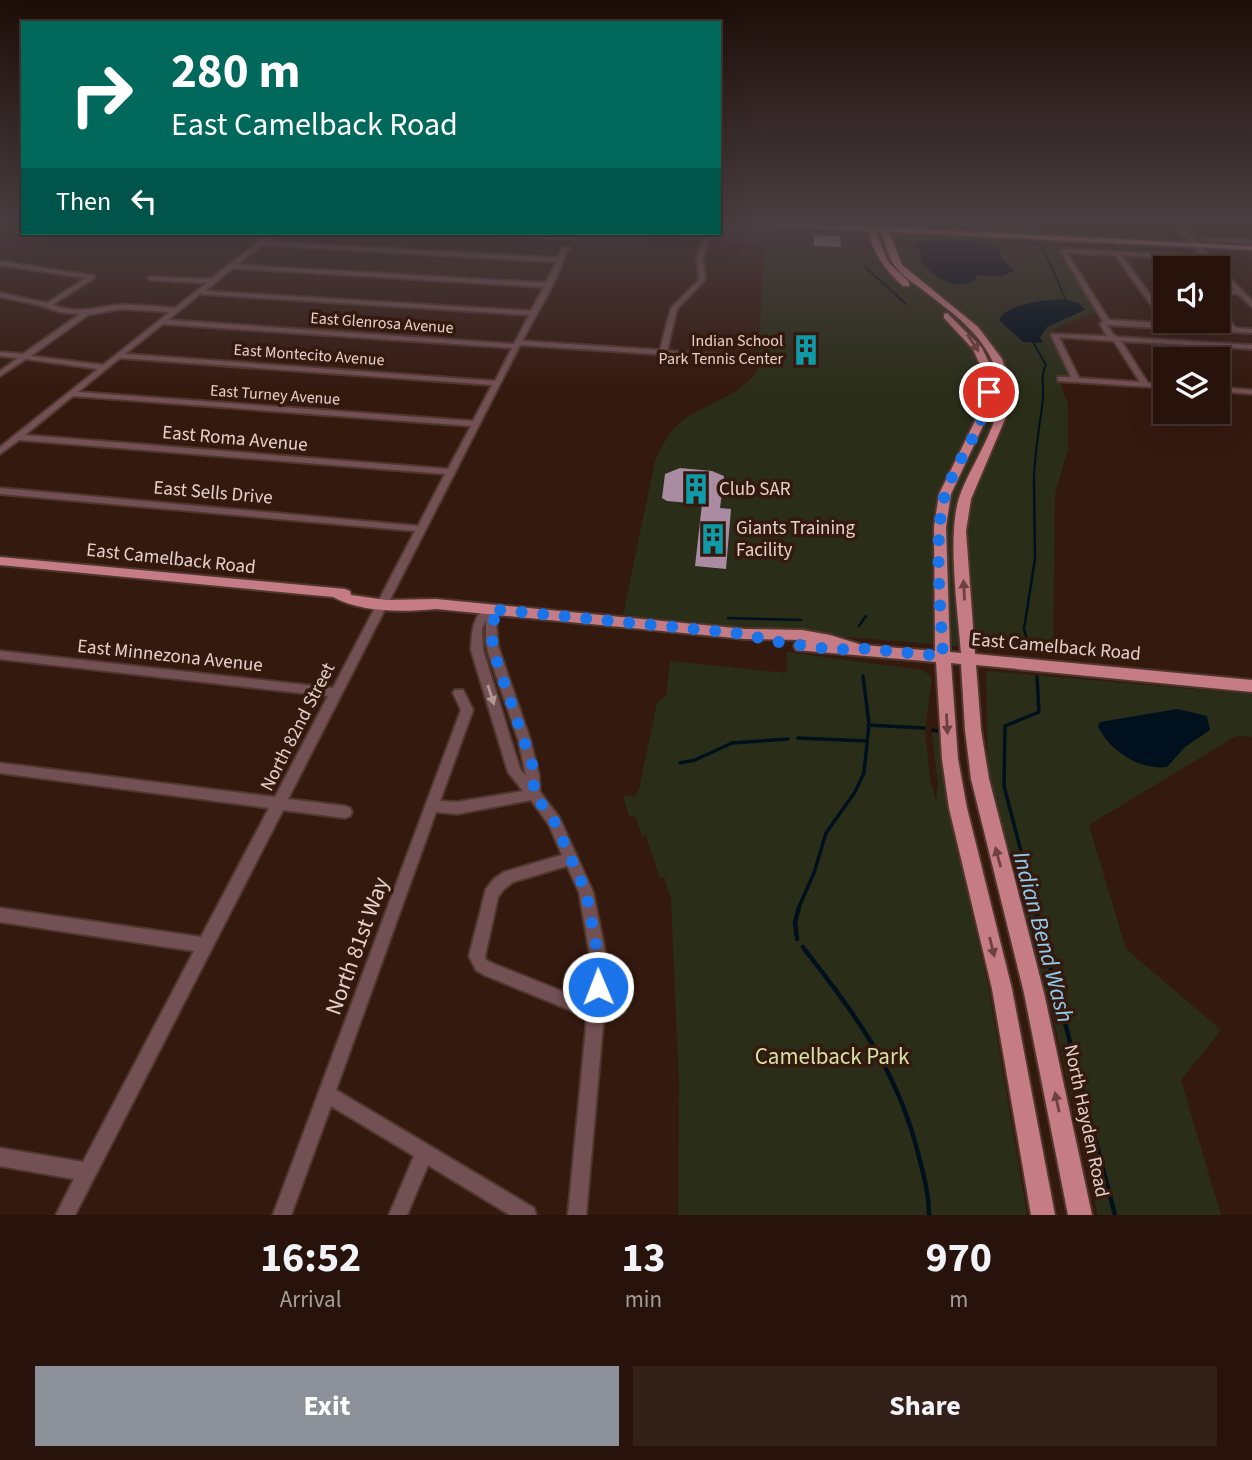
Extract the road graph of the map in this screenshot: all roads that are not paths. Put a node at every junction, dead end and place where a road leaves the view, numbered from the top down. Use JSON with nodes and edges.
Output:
{"nodes":[{"id":1,"x":91,"y":278,"type":"edge"},
{"id":2,"x":151,"y":278,"type":"dead end"},
{"id":3,"x":216,"y":278,"type":"edge"},
{"id":4,"x":426,"y":278,"type":"edge"},
{"id":5,"x":552,"y":278,"type":"edge"},
{"id":6,"x":702,"y":278,"type":"edge"},
{"id":7,"x":900,"y":278,"type":"edge"},
{"id":8,"x":913,"y":278,"type":"edge"},
{"id":9,"x":1080,"y":278,"type":"edge"},
{"id":10,"x":1134,"y":278,"type":"edge"},
{"id":11,"x":212,"y":281,"type":"junction"},
{"id":12,"x":1230,"y":282,"type":"edge"},
{"id":13,"x":548,"y":285,"type":"junction"},
{"id":14,"x":1230,"y":290,"type":"edge"},
{"id":15,"x":1238,"y":290,"type":"junction"},
{"id":16,"x":198,"y":292,"type":"junction"},
{"id":17,"x":0,"y":295,"type":"edge"},
{"id":18,"x":1153,"y":304,"type":"edge"},
{"id":19,"x":48,"y":305,"type":"junction"},
{"id":20,"x":1252,"y":305,"type":"edge"},
{"id":21,"x":175,"y":310,"type":"junction"},
{"id":22,"x":86,"y":313,"type":"junction"},
{"id":23,"x":534,"y":313,"type":"junction"},
{"id":24,"x":160,"y":322,"type":"junction"},
{"id":25,"x":1107,"y":322,"type":"junction"},
{"id":26,"x":1153,"y":325,"type":"edge"},
{"id":27,"x":1230,"y":326,"type":"edge"},
{"id":28,"x":1230,"y":330,"type":"edge"},
{"id":29,"x":1234,"y":330,"type":"junction"},
{"id":30,"x":1252,"y":331,"type":"edge"},
{"id":31,"x":1116,"y":339,"type":"junction"},
{"id":32,"x":517,"y":345,"type":"junction"},
{"id":33,"x":1252,"y":347,"type":"edge"},
{"id":34,"x":663,"y":353,"type":"junction"},
{"id":35,"x":0,"y":354,"type":"edge"},
{"id":36,"x":25,"y":356,"type":"junction"},
{"id":37,"x":118,"y":356,"type":"junction"},
{"id":38,"x":761,"y":359,"type":"dead end"},
{"id":39,"x":104,"y":367,"type":"junction"},
{"id":40,"x":0,"y":374,"type":"edge"},
{"id":41,"x":1061,"y":379,"type":"dead end"},
{"id":42,"x":1076,"y":380,"type":"junction"},
{"id":43,"x":498,"y":383,"type":"junction"},
{"id":44,"x":1145,"y":384,"type":"junction"},
{"id":45,"x":1153,"y":385,"type":"edge"},
{"id":46,"x":1230,"y":390,"type":"edge"},
{"id":47,"x":1252,"y":392,"type":"edge"},
{"id":48,"x":71,"y":394,"type":"junction"},
{"id":49,"x":476,"y":424,"type":"junction"},
{"id":50,"x":17,"y":437,"type":"junction"},
{"id":51,"x":0,"y":450,"type":"edge"},
{"id":52,"x":451,"y":472,"type":"junction"},
{"id":53,"x":0,"y":491,"type":"edge"},
{"id":54,"x":422,"y":529,"type":"junction"},
{"id":55,"x":0,"y":561,"type":"edge"},
{"id":56,"x":386,"y":599,"type":"junction"},
{"id":57,"x":490,"y":609,"type":"junction"},
{"id":58,"x":0,"y":655,"type":"edge"},
{"id":59,"x":943,"y":656,"type":"junction"},
{"id":60,"x":968,"y":658,"type":"junction"},
{"id":61,"x":1252,"y":686,"type":"edge"},
{"id":62,"x":337,"y":693,"type":"junction"},
{"id":63,"x":459,"y":693,"type":"dead end"},
{"id":64,"x":0,"y":768,"type":"edge"},
{"id":65,"x":534,"y":794,"type":"junction"},
{"id":66,"x":279,"y":804,"type":"junction"},
{"id":67,"x":433,"y":806,"type":"junction"},
{"id":68,"x":345,"y":812,"type":"dead end"},
{"id":69,"x":572,"y":858,"type":"junction"},
{"id":70,"x":0,"y":915,"type":"edge"},
{"id":71,"x":206,"y":945,"type":"junction"},
{"id":72,"x":596,"y":1013,"type":"junction"},
{"id":73,"x":326,"y":1093,"type":"junction"},
{"id":74,"x":424,"y":1154,"type":"junction"},
{"id":75,"x":0,"y":1157,"type":"edge"},
{"id":76,"x":88,"y":1172,"type":"junction"},
{"id":77,"x":65,"y":1215,"type":"edge"},
{"id":78,"x":282,"y":1215,"type":"edge"},
{"id":79,"x":398,"y":1215,"type":"edge"},
{"id":80,"x":527,"y":1215,"type":"edge"},
{"id":81,"x":576,"y":1215,"type":"edge"},
{"id":82,"x":1043,"y":1215,"type":"edge"},
{"id":83,"x":1080,"y":1215,"type":"edge"}],
"edges":[{"from":1,"to":19,"type":"street"},
{"from":2,"to":11,"type":"street"},
{"from":3,"to":11,"type":"street"},
{"from":4,"to":13,"type":"street"},
{"from":5,"to":13,"type":"street","name":"North 82nd Street"},
{"from":6,"to":34,"type":"street"},
{"from":7,"to":59,"type":"main road","one_way":true},
{"from":60,"to":8,"type":"main road","name":"North Hayden Road","one_way":true},
{"from":9,"to":25,"type":"street"},
{"from":10,"to":18,"type":"street"},
{"from":11,"to":16,"type":"street"},
{"from":12,"to":15,"type":"street"},
{"from":13,"to":23,"type":"street","name":"North 82nd Street"},
{"from":14,"to":15,"type":"street"},
{"from":15,"to":20,"type":"street"},
{"from":16,"to":21,"type":"street"},
{"from":16,"to":23,"type":"street"},
{"from":17,"to":19,"type":"street"},
{"from":19,"to":22,"type":"street"},
{"from":21,"to":22,"type":"street"},
{"from":21,"to":24,"type":"street"},
{"from":22,"to":36,"type":"street"},
{"from":23,"to":32,"type":"street","name":"North 82nd Street"},
{"from":24,"to":32,"type":"street","name":"East Glenrosa Avenue"},
{"from":24,"to":37,"type":"street"},
{"from":25,"to":26,"type":"street"},
{"from":25,"to":31,"type":"street"},
{"from":27,"to":29,"type":"street"},
{"from":28,"to":29,"type":"street"},
{"from":29,"to":30,"type":"street"},
{"from":31,"to":33,"type":"street"},
{"from":31,"to":42,"type":"street"},
{"from":31,"to":44,"type":"street"},
{"from":32,"to":34,"type":"street","name":"East Glenrosa Avenue"},
{"from":32,"to":43,"type":"street","name":"North 82nd Street"},
{"from":34,"to":38,"type":"street","name":"East Glenrosa Avenue"},
{"from":35,"to":36,"type":"street"},
{"from":36,"to":39,"type":"street"},
{"from":36,"to":40,"type":"street"},
{"from":37,"to":39,"type":"street"},
{"from":37,"to":43,"type":"street","name":"East Montecito Avenue"},
{"from":39,"to":48,"type":"street"},
{"from":41,"to":42,"type":"street"},
{"from":42,"to":44,"type":"street"},
{"from":43,"to":49,"type":"street","name":"North 82nd Street"},
{"from":44,"to":45,"type":"street"},
{"from":46,"to":47,"type":"street"},
{"from":48,"to":49,"type":"street","name":"East Turney Avenue"},
{"from":48,"to":50,"type":"street"},
{"from":49,"to":52,"type":"street","name":"North 82nd Street"},
{"from":50,"to":51,"type":"street"},
{"from":50,"to":52,"type":"street","name":"East Roma Avenue"},
{"from":52,"to":54,"type":"street","name":"North 82nd Street"},
{"from":53,"to":54,"type":"street","name":"East Sells Drive"},
{"from":54,"to":56,"type":"street","name":"North 82nd Street"},
{"from":55,"to":56,"type":"main road","name":"East Camelback Road"},
{"from":56,"to":57,"type":"main road","name":"East Camelback Road"},
{"from":56,"to":62,"type":"street","name":"North 82nd Street"},
{"from":57,"to":59,"type":"main road","name":"East Camelback Road"},
{"from":57,"to":65,"type":"street"},
{"from":57,"to":65,"type":"street","one_way":true},
{"from":58,"to":62,"type":"street","name":"East Minnezona Avenue"},
{"from":59,"to":60,"type":"main road","name":"East Camelback Road"},
{"from":59,"to":82,"type":"main road","one_way":true},
{"from":60,"to":61,"type":"main road","name":"East Camelback Road"},
{"from":83,"to":60,"type":"main road","name":"North Hayden Road","one_way":true},
{"from":62,"to":66,"type":"street","name":"North 82nd Street"},
{"from":63,"to":67,"type":"street","name":"North 81st Way"},
{"from":64,"to":66,"type":"street"},
{"from":65,"to":67,"type":"street"},
{"from":65,"to":69,"type":"street"},
{"from":66,"to":68,"type":"street"},
{"from":66,"to":71,"type":"street","name":"North 82nd Street"},
{"from":67,"to":73,"type":"street","name":"North 81st Way"},
{"from":69,"to":72,"type":"street"},
{"from":69,"to":72,"type":"street"},
{"from":70,"to":71,"type":"street"},
{"from":71,"to":76,"type":"street","name":"North 82nd Street"},
{"from":72,"to":81,"type":"street"},
{"from":73,"to":74,"type":"street"},
{"from":73,"to":78,"type":"street","name":"North 81st Way"},
{"from":74,"to":79,"type":"street"},
{"from":74,"to":80,"type":"street"},
{"from":75,"to":76,"type":"street"},
{"from":76,"to":77,"type":"street","name":"North 82nd Street"}]}
